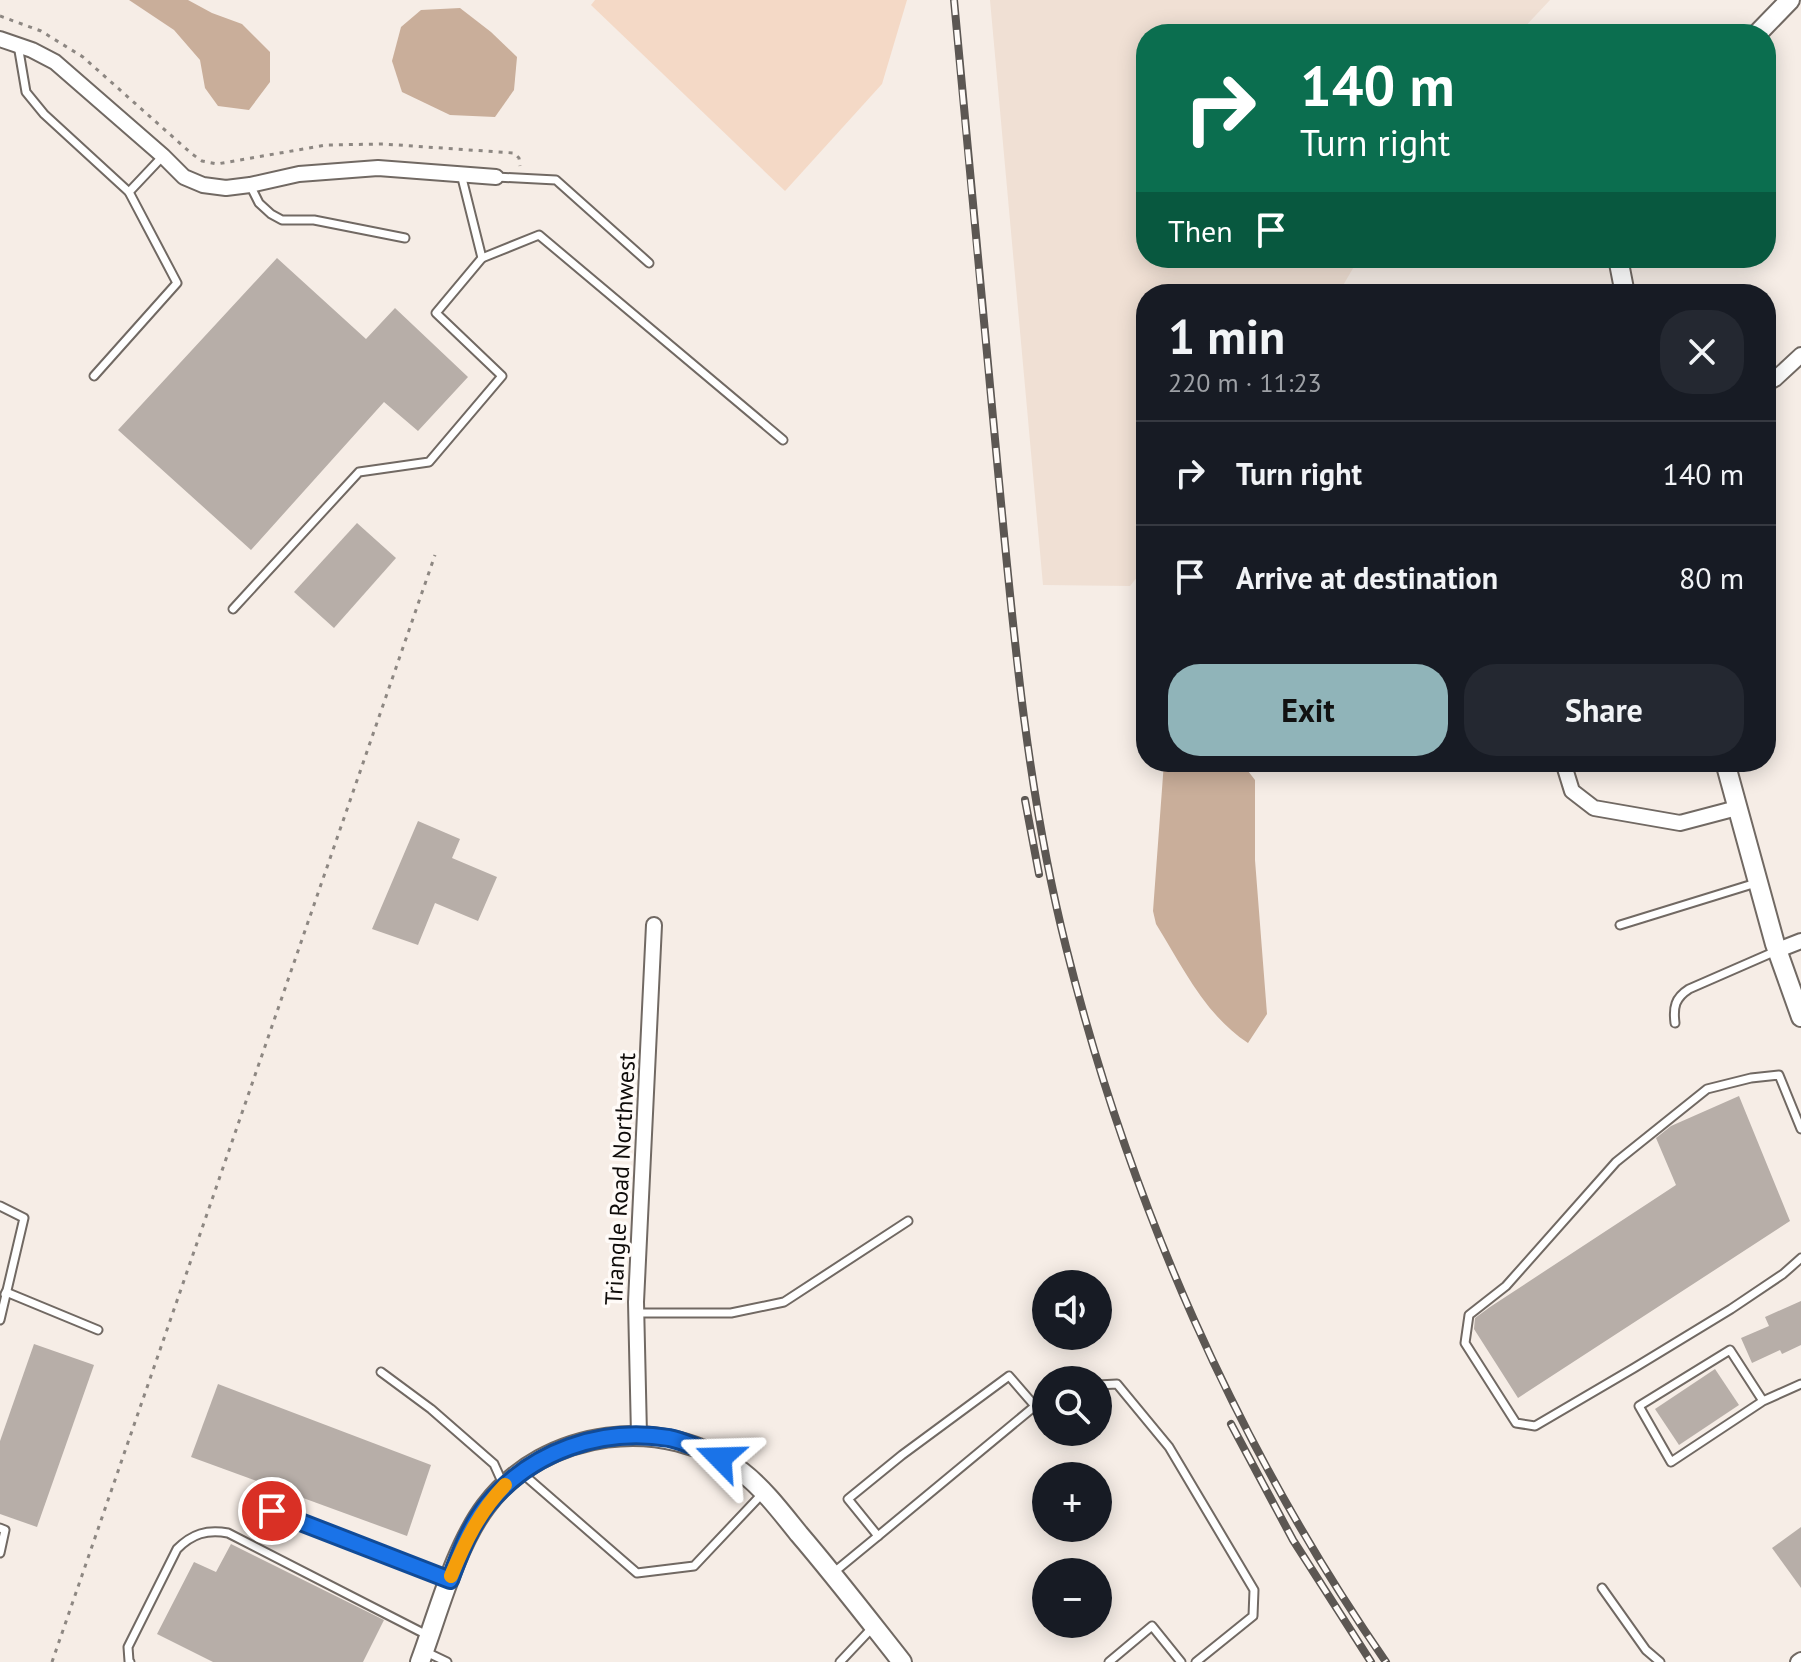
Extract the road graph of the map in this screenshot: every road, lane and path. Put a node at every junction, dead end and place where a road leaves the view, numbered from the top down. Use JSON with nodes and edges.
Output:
{"nodes":[{"id":1,"x":1790,"y":0,"type":"edge"},
{"id":2,"x":0,"y":16,"type":"edge"},
{"id":3,"x":1767,"y":24,"type":"edge"},
{"id":4,"x":0,"y":39,"type":"edge"},
{"id":5,"x":18,"y":45,"type":"junction"},
{"id":6,"x":163,"y":156,"type":"junction"},
{"id":7,"x":461,"y":174,"type":"junction"},
{"id":8,"x":496,"y":177,"type":"joint"},
{"id":9,"x":521,"y":178,"type":"junction"},
{"id":10,"x":250,"y":185,"type":"junction"},
{"id":11,"x":129,"y":192,"type":"junction"},
{"id":12,"x":405,"y":238,"type":"dead end"},
{"id":13,"x":482,"y":258,"type":"junction"},
{"id":14,"x":649,"y":263,"type":"dead end"},
{"id":15,"x":1801,"y":355,"type":"edge"},
{"id":16,"x":94,"y":376,"type":"dead end"},
{"id":17,"x":1776,"y":378,"type":"edge"},
{"id":18,"x":783,"y":440,"type":"dead end"},
{"id":19,"x":435,"y":555,"type":"dead end"},
{"id":20,"x":233,"y":609,"type":"dead end"},
{"id":21,"x":1566,"y":772,"type":"edge"},
{"id":22,"x":1728,"y":772,"type":"edge"},
{"id":23,"x":1737,"y":808,"type":"junction"},
{"id":24,"x":1758,"y":882,"type":"junction"},
{"id":25,"x":654,"y":925,"type":"dead end"},
{"id":26,"x":1620,"y":925,"type":"dead end"},
{"id":27,"x":1801,"y":941,"type":"edge"},
{"id":28,"x":1778,"y":950,"type":"junction"},
{"id":29,"x":1801,"y":1017,"type":"edge"},
{"id":30,"x":1675,"y":1023,"type":"dead end"},
{"id":31,"x":1801,"y":1129,"type":"edge"},
{"id":32,"x":0,"y":1206,"type":"edge"},
{"id":33,"x":908,"y":1221,"type":"dead end"},
{"id":34,"x":1801,"y":1258,"type":"edge"},
{"id":35,"x":6,"y":1292,"type":"junction"},
{"id":36,"x":0,"y":1300,"type":"edge"},
{"id":37,"x":636,"y":1313,"type":"junction"},
{"id":38,"x":0,"y":1320,"type":"edge"},
{"id":39,"x":98,"y":1330,"type":"dead end"},
{"id":40,"x":381,"y":1372,"type":"dead end"},
{"id":41,"x":1112,"y":1384,"type":"edge"},
{"id":42,"x":1801,"y":1384,"type":"edge"},
{"id":43,"x":1763,"y":1401,"type":"junction"},
{"id":44,"x":1032,"y":1403,"type":"edge"},
{"id":45,"x":1032,"y":1408,"type":"edge"},
{"id":46,"x":639,"y":1435,"type":"junction"},
{"id":47,"x":521,"y":1472,"type":"junction"},
{"id":48,"x":504,"y":1486,"type":"junction"},
{"id":49,"x":763,"y":1492,"type":"junction"},
{"id":50,"x":272,"y":1511,"type":"dead end"},
{"id":51,"x":0,"y":1528,"type":"edge"},
{"id":52,"x":878,"y":1536,"type":"junction"},
{"id":53,"x":0,"y":1553,"type":"edge"},
{"id":54,"x":832,"y":1573,"type":"junction"},
{"id":55,"x":450,"y":1580,"type":"junction"},
{"id":56,"x":1602,"y":1588,"type":"dead end"},
{"id":57,"x":873,"y":1626,"type":"junction"},
{"id":58,"x":424,"y":1650,"type":"edge"},
{"id":59,"x":449,"y":1661,"type":"edge"},
{"id":60,"x":52,"y":1662,"type":"edge"},
{"id":61,"x":130,"y":1662,"type":"edge"},
{"id":62,"x":840,"y":1662,"type":"edge"},
{"id":63,"x":902,"y":1662,"type":"edge"},
{"id":64,"x":1109,"y":1662,"type":"edge"},
{"id":65,"x":1181,"y":1662,"type":"edge"},
{"id":66,"x":1196,"y":1662,"type":"edge"},
{"id":67,"x":1660,"y":1662,"type":"edge"}],
"edges":[{"from":1,"to":3,"type":"street"},
{"from":2,"to":9,"type":"path"},
{"from":4,"to":5,"type":"street"},
{"from":5,"to":6,"type":"street"},
{"from":5,"to":11,"type":"lane"},
{"from":6,"to":10,"type":"street"},
{"from":6,"to":11,"type":"lane"},
{"from":7,"to":8,"type":"street"},
{"from":7,"to":10,"type":"street"},
{"from":7,"to":13,"type":"lane"},
{"from":8,"to":9,"type":"lane"},
{"from":9,"to":14,"type":"lane"},
{"from":10,"to":12,"type":"lane"},
{"from":11,"to":16,"type":"lane"},
{"from":13,"to":18,"type":"lane"},
{"from":13,"to":20,"type":"lane"},
{"from":15,"to":17,"type":"street"},
{"from":19,"to":60,"type":"path"},
{"from":21,"to":23,"type":"street"},
{"from":22,"to":23,"type":"street"},
{"from":23,"to":24,"type":"street"},
{"from":24,"to":26,"type":"lane"},
{"from":24,"to":28,"type":"street"},
{"from":25,"to":37,"type":"street","name":"Triangle Road Northwest"},
{"from":27,"to":28,"type":"street"},
{"from":28,"to":29,"type":"street"},
{"from":28,"to":30,"type":"lane"},
{"from":31,"to":34,"type":"lane"},
{"from":32,"to":35,"type":"lane"},
{"from":33,"to":37,"type":"lane"},
{"from":35,"to":36,"type":"lane"},
{"from":35,"to":38,"type":"lane"},
{"from":35,"to":39,"type":"lane"},
{"from":37,"to":46,"type":"street","name":"Triangle Road Northwest"},
{"from":40,"to":48,"type":"lane"},
{"from":41,"to":66,"type":"lane"},
{"from":42,"to":43,"type":"lane"},
{"from":43,"to":43,"type":"lane"},
{"from":44,"to":52,"type":"lane"},
{"from":45,"to":52,"type":"lane"},
{"from":46,"to":47,"type":"street"},
{"from":46,"to":49,"type":"street"},
{"from":47,"to":48,"type":"street"},
{"from":47,"to":49,"type":"lane"},
{"from":48,"to":55,"type":"street"},
{"from":49,"to":54,"type":"street"},
{"from":50,"to":55,"type":"lane"},
{"from":51,"to":53,"type":"lane"},
{"from":52,"to":54,"type":"lane"},
{"from":54,"to":57,"type":"street"},
{"from":55,"to":58,"type":"street"},
{"from":56,"to":67,"type":"lane"},
{"from":57,"to":62,"type":"lane"},
{"from":57,"to":63,"type":"street"},
{"from":58,"to":59,"type":"lane"},
{"from":58,"to":61,"type":"lane"},
{"from":64,"to":65,"type":"lane"}]}
